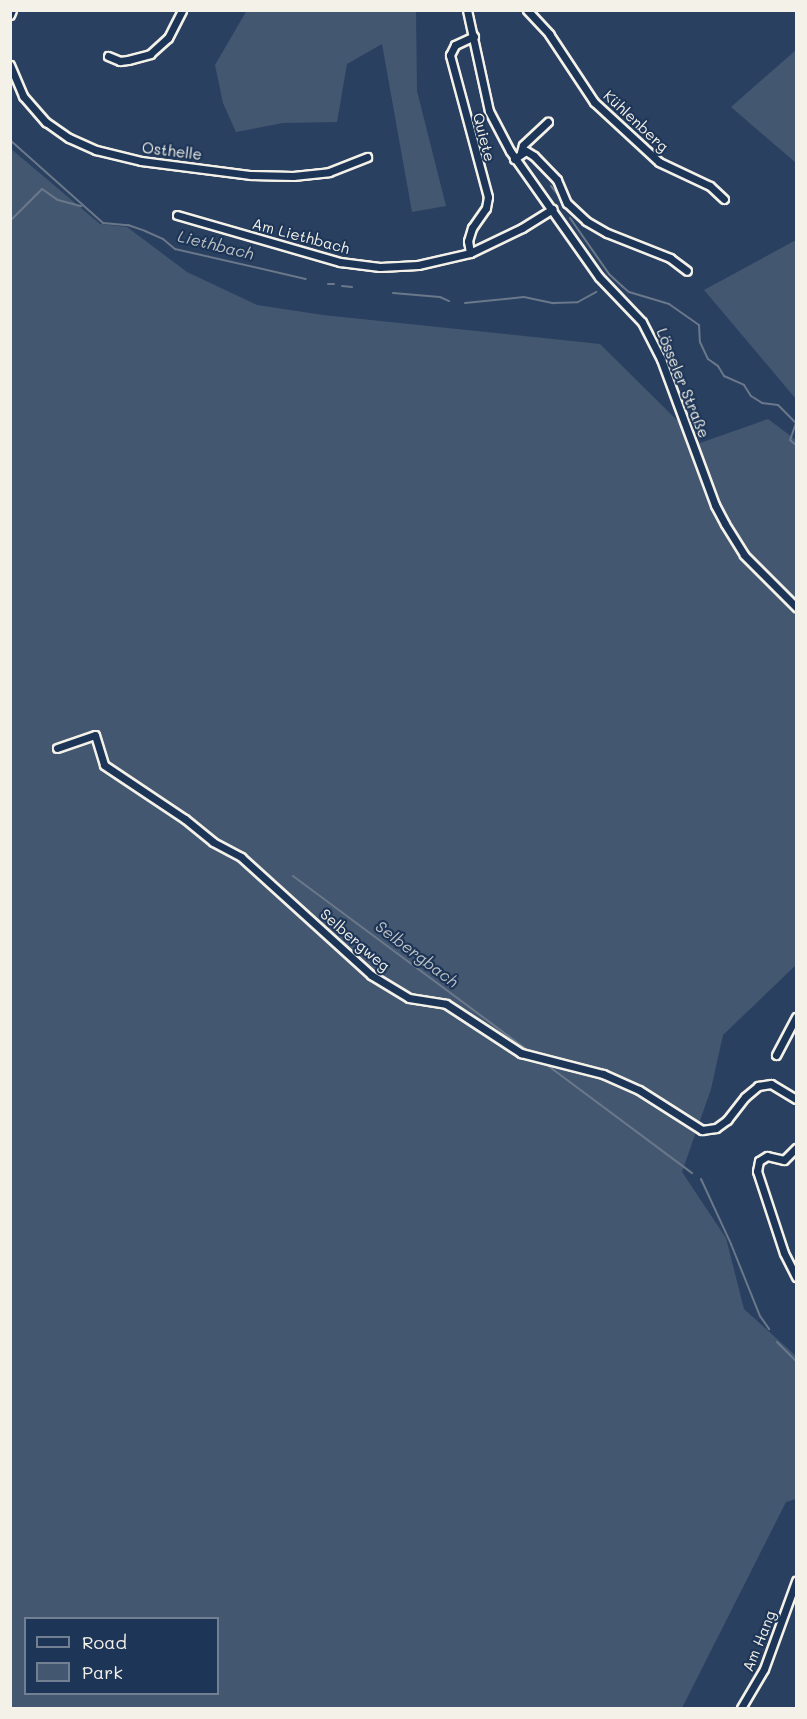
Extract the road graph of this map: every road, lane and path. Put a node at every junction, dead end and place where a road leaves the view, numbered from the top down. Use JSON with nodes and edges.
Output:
{"nodes":[{"id":1,"x":12,"y":10,"type":"edge"},
{"id":2,"x":182,"y":10,"type":"edge"},
{"id":3,"x":467,"y":10,"type":"edge"},
{"id":4,"x":527,"y":10,"type":"edge"},
{"id":5,"x":10,"y":15,"type":"edge"},
{"id":6,"x":474,"y":36,"type":"junction"},
{"id":7,"x":108,"y":56,"type":"dead end"},
{"id":8,"x":10,"y":65,"type":"edge"},
{"id":9,"x":548,"y":122,"type":"dead end"},
{"id":10,"x":521,"y":152,"type":"junction"},
{"id":11,"x":368,"y":158,"type":"dead end"},
{"id":12,"x":514,"y":159,"type":"junction"},
{"id":13,"x":724,"y":199,"type":"dead end"},
{"id":14,"x":552,"y":209,"type":"junction"},
{"id":15,"x":177,"y":215,"type":"dead end"},
{"id":16,"x":470,"y":253,"type":"junction"},
{"id":17,"x":687,"y":271,"type":"dead end"},
{"id":18,"x":796,"y":607,"type":"edge"},
{"id":19,"x":57,"y":748,"type":"dead end"},
{"id":20,"x":796,"y":1017,"type":"edge"},
{"id":21,"x":776,"y":1055,"type":"dead end"},
{"id":22,"x":796,"y":1099,"type":"edge"},
{"id":23,"x":796,"y":1148,"type":"edge"},
{"id":24,"x":796,"y":1275,"type":"edge"},
{"id":25,"x":796,"y":1581,"type":"edge"},
{"id":26,"x":741,"y":1708,"type":"edge"}],
"edges":[{"from":1,"to":5,"type":"street"},
{"from":2,"to":7,"type":"street"},
{"from":3,"to":6,"type":"street","name":"Lösseler Straße"},
{"from":4,"to":13,"type":"street","name":"Kühlenberg"},
{"from":6,"to":12,"type":"street","name":"Lösseler Straße"},
{"from":6,"to":16,"type":"street","name":"Quiete"},
{"from":8,"to":11,"type":"street","name":"Osthelle"},
{"from":9,"to":10,"type":"street"},
{"from":10,"to":12,"type":"street"},
{"from":10,"to":17,"type":"street"},
{"from":12,"to":14,"type":"street","name":"Lösseler Straße"},
{"from":14,"to":16,"type":"street","name":"Am Liethbach"},
{"from":14,"to":18,"type":"street","name":"Lösseler Straße"},
{"from":15,"to":16,"type":"street","name":"Am Liethbach"},
{"from":19,"to":22,"type":"street","name":"Selbergweg"},
{"from":20,"to":21,"type":"street"},
{"from":23,"to":24,"type":"street"},
{"from":25,"to":26,"type":"street","name":"Am Hang"}]}
